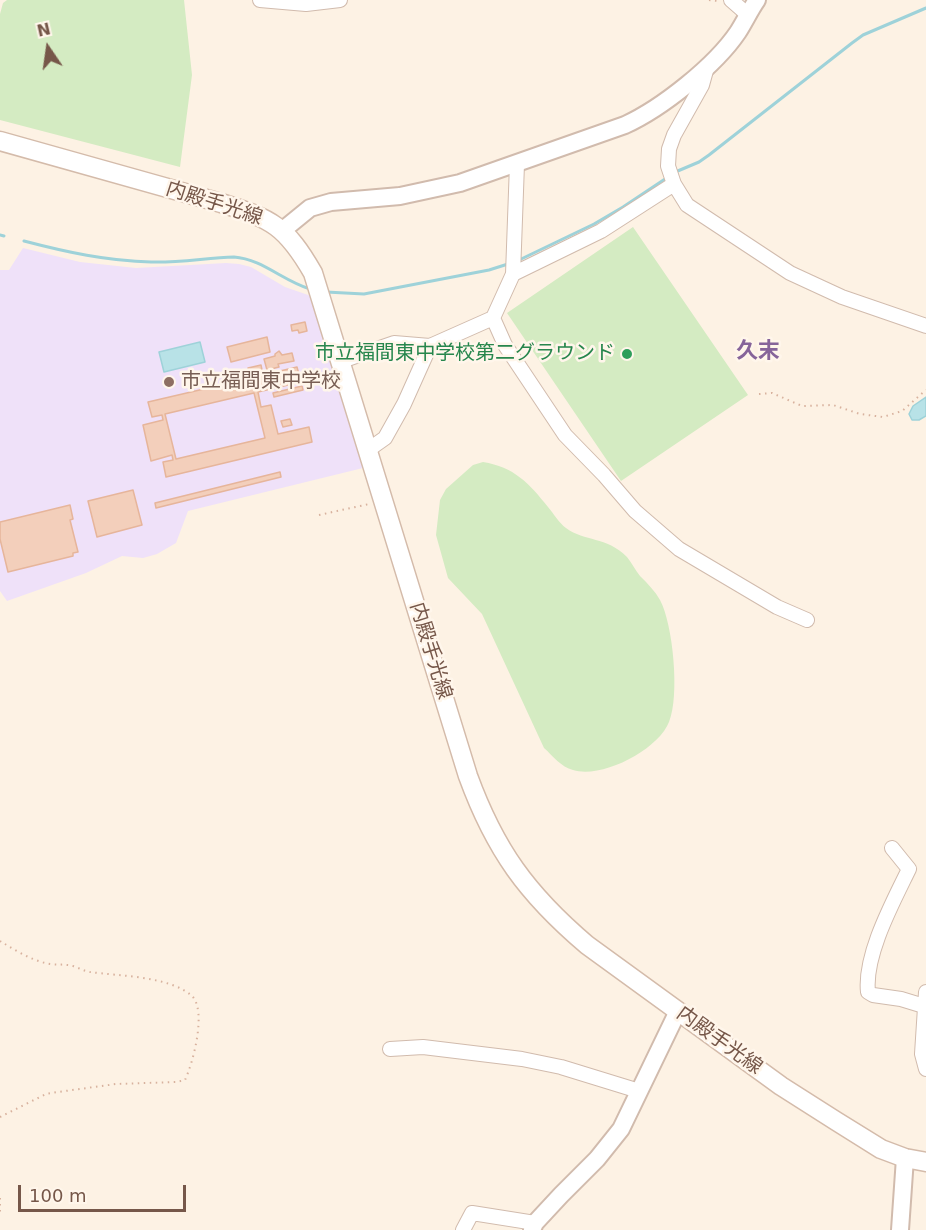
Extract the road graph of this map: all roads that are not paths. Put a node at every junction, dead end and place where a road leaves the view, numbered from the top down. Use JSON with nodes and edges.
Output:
{"nodes":[{"id":1,"x":260,"y":0,"type":"edge"},
{"id":2,"x":340,"y":0,"type":"edge"},
{"id":3,"x":731,"y":0,"type":"edge"},
{"id":4,"x":757,"y":0,"type":"edge"},
{"id":5,"x":747,"y":14,"type":"junction"},
{"id":6,"x":708,"y":65,"type":"junction"},
{"id":7,"x":0,"y":141,"type":"edge"},
{"id":8,"x":517,"y":165,"type":"junction"},
{"id":9,"x":674,"y":184,"type":"junction"},
{"id":10,"x":282,"y":230,"type":"junction"},
{"id":11,"x":513,"y":273,"type":"junction"},
{"id":12,"x":493,"y":318,"type":"junction"},
{"id":13,"x":926,"y":326,"type":"edge"},
{"id":14,"x":430,"y":346,"type":"junction"},
{"id":15,"x":339,"y":362,"type":"junction"},
{"id":16,"x":368,"y":450,"type":"junction"},
{"id":17,"x":807,"y":620,"type":"dead end"},
{"id":18,"x":892,"y":848,"type":"dead end"},
{"id":19,"x":926,"y":992,"type":"edge"},
{"id":20,"x":924,"y":1006,"type":"junction"},
{"id":21,"x":678,"y":1011,"type":"junction"},
{"id":22,"x":390,"y":1049,"type":"dead end"},
{"id":23,"x":926,"y":1069,"type":"edge"},
{"id":24,"x":639,"y":1091,"type":"junction"},
{"id":25,"x":905,"y":1158,"type":"junction"},
{"id":26,"x":925,"y":1161,"type":"edge"},
{"id":27,"x":534,"y":1227,"type":"edge"},
{"id":28,"x":463,"y":1230,"type":"edge"},
{"id":29,"x":900,"y":1230,"type":"edge"}],
"edges":[{"from":1,"to":2,"type":"street"},
{"from":3,"to":5,"type":"street"},
{"from":4,"to":5,"type":"street"},
{"from":5,"to":6,"type":"street"},
{"from":6,"to":8,"type":"street"},
{"from":6,"to":9,"type":"street"},
{"from":7,"to":10,"type":"main road","name":"内殿手光線"},
{"from":8,"to":10,"type":"street"},
{"from":8,"to":11,"type":"street"},
{"from":9,"to":11,"type":"street"},
{"from":9,"to":13,"type":"street"},
{"from":10,"to":15,"type":"main road","name":"内殿手光線"},
{"from":11,"to":12,"type":"street"},
{"from":12,"to":14,"type":"street"},
{"from":12,"to":17,"type":"street"},
{"from":14,"to":15,"type":"street"},
{"from":14,"to":16,"type":"street"},
{"from":15,"to":16,"type":"main road","name":"内殿手光線"},
{"from":16,"to":21,"type":"main road","name":"内殿手光線"},
{"from":18,"to":20,"type":"street"},
{"from":19,"to":20,"type":"street"},
{"from":20,"to":23,"type":"street"},
{"from":21,"to":24,"type":"street"},
{"from":21,"to":25,"type":"main road","name":"内殿手光線"},
{"from":22,"to":24,"type":"street"},
{"from":24,"to":27,"type":"street"},
{"from":25,"to":26,"type":"main road","name":"内殿手光線"},
{"from":25,"to":29,"type":"street"},
{"from":27,"to":28,"type":"street"}]}
